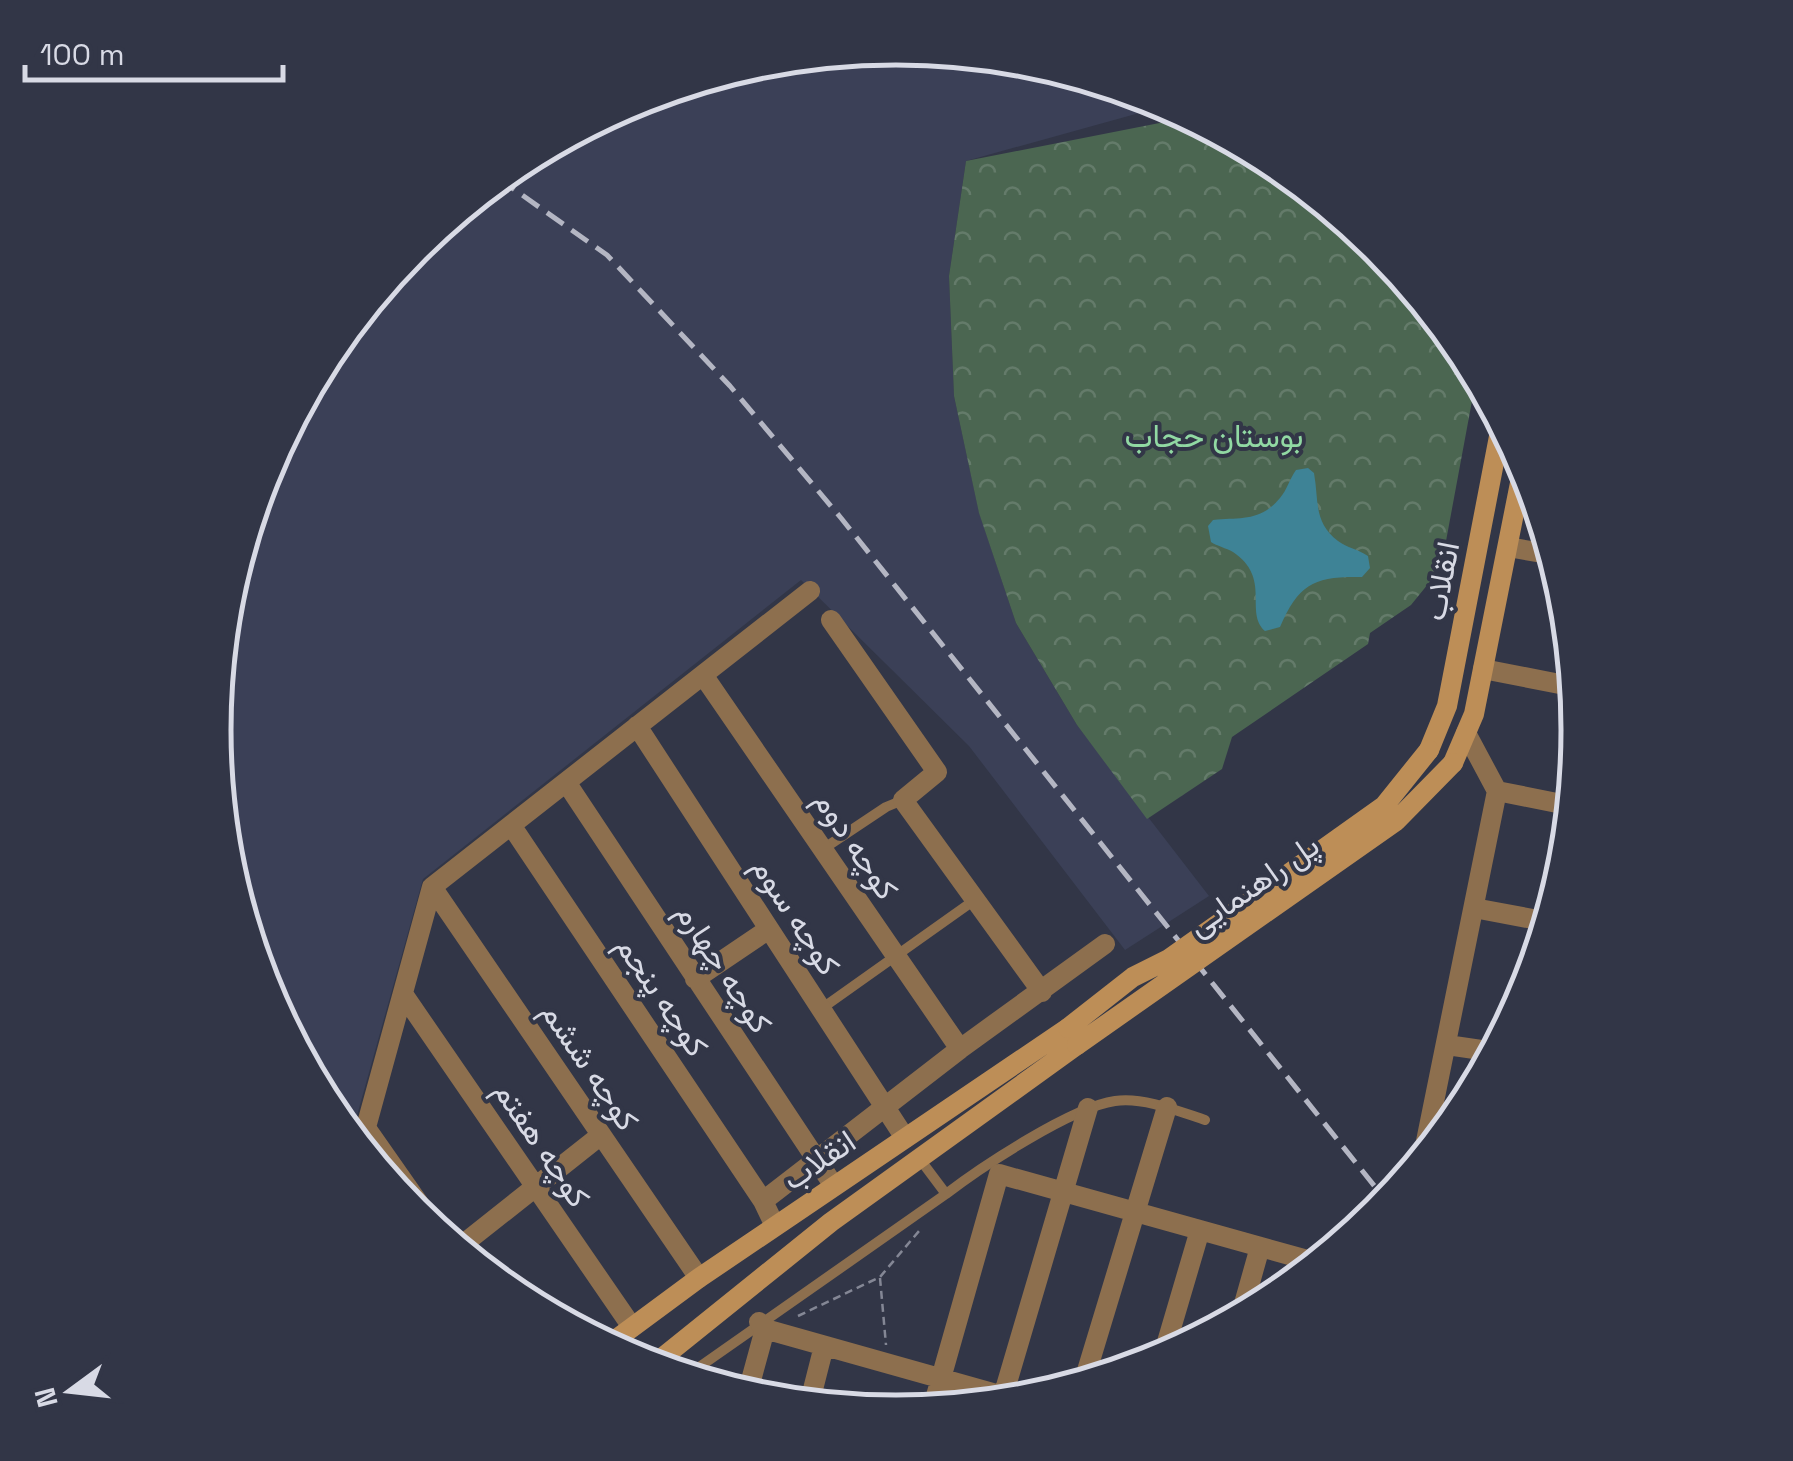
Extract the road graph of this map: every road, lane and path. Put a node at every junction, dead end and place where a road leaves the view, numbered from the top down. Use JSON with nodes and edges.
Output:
{"nodes":[{"id":1,"x":1497,"y":445,"type":"edge"},
{"id":2,"x":1518,"y":494,"type":"edge"},
{"id":3,"x":1508,"y":547,"type":"junction"},
{"id":4,"x":1537,"y":553,"type":"edge"},
{"id":5,"x":810,"y":592,"type":"dead end"},
{"id":6,"x":831,"y":620,"type":"dead end"},
{"id":7,"x":1483,"y":669,"type":"junction"},
{"id":8,"x":703,"y":675,"type":"junction"},
{"id":9,"x":1561,"y":684,"type":"edge"},
{"id":10,"x":638,"y":726,"type":"junction"},
{"id":11,"x":1466,"y":734,"type":"junction"},
{"id":12,"x":1429,"y":750,"type":"joint"},
{"id":13,"x":1452,"y":763,"type":"joint"},
{"id":14,"x":566,"y":782,"type":"junction"},
{"id":15,"x":1497,"y":791,"type":"junction"},
{"id":16,"x":903,"y":800,"type":"junction"},
{"id":17,"x":1558,"y":803,"type":"edge"},
{"id":18,"x":510,"y":826,"type":"junction"},
{"id":19,"x":823,"y":850,"type":"junction"},
{"id":20,"x":432,"y":887,"type":"junction"},
{"id":21,"x":976,"y":898,"type":"junction"},
{"id":22,"x":1474,"y":908,"type":"junction"},
{"id":23,"x":1534,"y":919,"type":"edge"},
{"id":24,"x":769,"y":929,"type":"junction"},
{"id":25,"x":1105,"y":944,"type":"dead end"},
{"id":26,"x":896,"y":956,"type":"junction"},
{"id":27,"x":696,"y":979,"type":"junction"},
{"id":28,"x":1042,"y":992,"type":"junction"},
{"id":29,"x":402,"y":994,"type":"junction"},
{"id":30,"x":821,"y":1009,"type":"junction"},
{"id":31,"x":1073,"y":1036,"type":"junction"},
{"id":32,"x":1447,"y":1045,"type":"junction"},
{"id":33,"x":960,"y":1050,"type":"junction"},
{"id":34,"x":1480,"y":1050,"type":"edge"},
{"id":35,"x":884,"y":1106,"type":"junction"},
{"id":36,"x":1168,"y":1107,"type":"junction"},
{"id":37,"x":1088,"y":1108,"type":"junction"},
{"id":38,"x":1205,"y":1120,"type":"dead end"},
{"id":39,"x":1429,"y":1129,"type":"edge"},
{"id":40,"x":365,"y":1131,"type":"edge"},
{"id":41,"x":601,"y":1135,"type":"junction"},
{"id":42,"x":905,"y":1138,"type":"junction"},
{"id":43,"x":920,"y":1158,"type":"junction"},
{"id":44,"x":816,"y":1160,"type":"junction"},
{"id":45,"x":834,"y":1186,"type":"junction"},
{"id":46,"x":535,"y":1188,"type":"junction"},
{"id":47,"x":1064,"y":1192,"type":"junction"},
{"id":48,"x":946,"y":1194,"type":"junction"},
{"id":49,"x":763,"y":1201,"type":"junction"},
{"id":50,"x":924,"y":1210,"type":"junction"},
{"id":51,"x":1135,"y":1212,"type":"junction"},
{"id":52,"x":775,"y":1226,"type":"junction"},
{"id":53,"x":1200,"y":1230,"type":"junction"},
{"id":54,"x":470,"y":1241,"type":"edge"},
{"id":55,"x":1260,"y":1247,"type":"junction"},
{"id":56,"x":1301,"y":1258,"type":"edge"},
{"id":57,"x":880,"y":1277,"type":"junction"},
{"id":58,"x":699,"y":1278,"type":"junction"},
{"id":59,"x":1246,"y":1296,"type":"edge"},
{"id":60,"x":762,"y":1325,"type":"junction"},
{"id":61,"x":632,"y":1328,"type":"junction"},
{"id":62,"x":621,"y":1336,"type":"edge"},
{"id":63,"x":1168,"y":1337,"type":"edge"},
{"id":64,"x":824,"y":1346,"type":"junction"},
{"id":65,"x":666,"y":1354,"type":"edge"},
{"id":66,"x":887,"y":1363,"type":"junction"},
{"id":67,"x":700,"y":1366,"type":"edge"},
{"id":68,"x":1088,"y":1367,"type":"edge"},
{"id":69,"x":750,"y":1379,"type":"edge"},
{"id":70,"x":941,"y":1379,"type":"junction"},
{"id":71,"x":1012,"y":1385,"type":"edge"},
{"id":72,"x":813,"y":1390,"type":"edge"},
{"id":73,"x":978,"y":1391,"type":"edge"},
{"id":74,"x":936,"y":1395,"type":"edge"}],
"edges":[{"from":1,"to":12,"type":"main road","name":"انقلاب"},
{"from":2,"to":3,"type":"main road","name":"انقلاب"},
{"from":3,"to":4,"type":"street"},
{"from":3,"to":7,"type":"main road","name":"انقلاب"},
{"from":5,"to":8,"type":"street"},
{"from":6,"to":16,"type":"street"},
{"from":7,"to":9,"type":"street"},
{"from":7,"to":11,"type":"main road","name":"انقلاب"},
{"from":8,"to":10,"type":"street"},
{"from":8,"to":19,"type":"street","name":"کوچه دوم"},
{"from":10,"to":14,"type":"street"},
{"from":10,"to":24,"type":"street","name":"کوچه سوم"},
{"from":11,"to":13,"type":"main road","name":"انقلاب"},
{"from":11,"to":15,"type":"street"},
{"from":12,"to":31,"type":"main road","name":"پل راهنمایی","bridge":true},
{"from":13,"to":31,"type":"main road","name":"پل راهنمایی","bridge":true},
{"from":14,"to":18,"type":"street"},
{"from":14,"to":27,"type":"street","name":"کوچه چهارم"},
{"from":15,"to":17,"type":"street"},
{"from":15,"to":22,"type":"street"},
{"from":16,"to":19,"type":"lane"},
{"from":16,"to":21,"type":"street"},
{"from":18,"to":20,"type":"street"},
{"from":18,"to":49,"type":"street","name":"کوچه پنجم"},
{"from":19,"to":26,"type":"street","name":"کوچه دوم"},
{"from":20,"to":29,"type":"street"},
{"from":20,"to":41,"type":"street","name":"کوچه ششم"},
{"from":21,"to":26,"type":"lane"},
{"from":21,"to":28,"type":"street"},
{"from":22,"to":23,"type":"street"},
{"from":22,"to":32,"type":"street"},
{"from":24,"to":27,"type":"street"},
{"from":24,"to":30,"type":"street","name":"کوچه سوم"},
{"from":25,"to":28,"type":"street"},
{"from":26,"to":30,"type":"lane"},
{"from":26,"to":33,"type":"street","name":"کوچه دوم"},
{"from":27,"to":44,"type":"street","name":"کوچه چهارم"},
{"from":28,"to":33,"type":"street"},
{"from":29,"to":40,"type":"street"},
{"from":29,"to":46,"type":"street","name":"کوچه هفتم"},
{"from":30,"to":35,"type":"street","name":"کوچه سوم"},
{"from":31,"to":42,"type":"main road","name":"انقلاب"},
{"from":31,"to":43,"type":"main road","name":"انقلاب"},
{"from":32,"to":34,"type":"street"},
{"from":32,"to":39,"type":"street"},
{"from":33,"to":35,"type":"street"},
{"from":35,"to":42,"type":"street","name":"کوچه سوم"},
{"from":35,"to":44,"type":"street"},
{"from":36,"to":37,"type":"lane"},
{"from":36,"to":38,"type":"lane"},
{"from":36,"to":51,"type":"street"},
{"from":37,"to":47,"type":"street"},
{"from":37,"to":48,"type":"lane"},
{"from":41,"to":46,"type":"street"},
{"from":41,"to":58,"type":"street","name":"کوچه ششم"},
{"from":42,"to":45,"type":"main road","name":"انقلاب"},
{"from":43,"to":48,"type":"lane"},
{"from":43,"to":65,"type":"main road","name":"انقلاب"},
{"from":44,"to":45,"type":"street","name":"کوچه چهارم"},
{"from":44,"to":49,"type":"street"},
{"from":45,"to":52,"type":"main road","name":"انقلاب"},
{"from":46,"to":54,"type":"street"},
{"from":46,"to":61,"type":"street","name":"کوچه هفتم"},
{"from":47,"to":51,"type":"street"},
{"from":47,"to":70,"type":"street"},
{"from":47,"to":71,"type":"street"},
{"from":48,"to":50,"type":"lane"},
{"from":49,"to":52,"type":"street","name":"کوچه پنجم"},
{"from":50,"to":57,"type":"path"},
{"from":50,"to":60,"type":"lane"},
{"from":51,"to":53,"type":"street"},
{"from":51,"to":68,"type":"street"},
{"from":52,"to":58,"type":"main road","name":"انقلاب"},
{"from":53,"to":55,"type":"street"},
{"from":53,"to":63,"type":"street"},
{"from":55,"to":56,"type":"street"},
{"from":55,"to":59,"type":"street"},
{"from":57,"to":60,"type":"path"},
{"from":57,"to":66,"type":"path"},
{"from":58,"to":61,"type":"main road","name":"انقلاب"},
{"from":60,"to":64,"type":"street"},
{"from":60,"to":67,"type":"lane"},
{"from":60,"to":69,"type":"street"},
{"from":61,"to":62,"type":"main road","name":"انقلاب"},
{"from":64,"to":66,"type":"street"},
{"from":64,"to":72,"type":"street"},
{"from":66,"to":70,"type":"street"},
{"from":70,"to":73,"type":"street"},
{"from":70,"to":74,"type":"street"}]}
